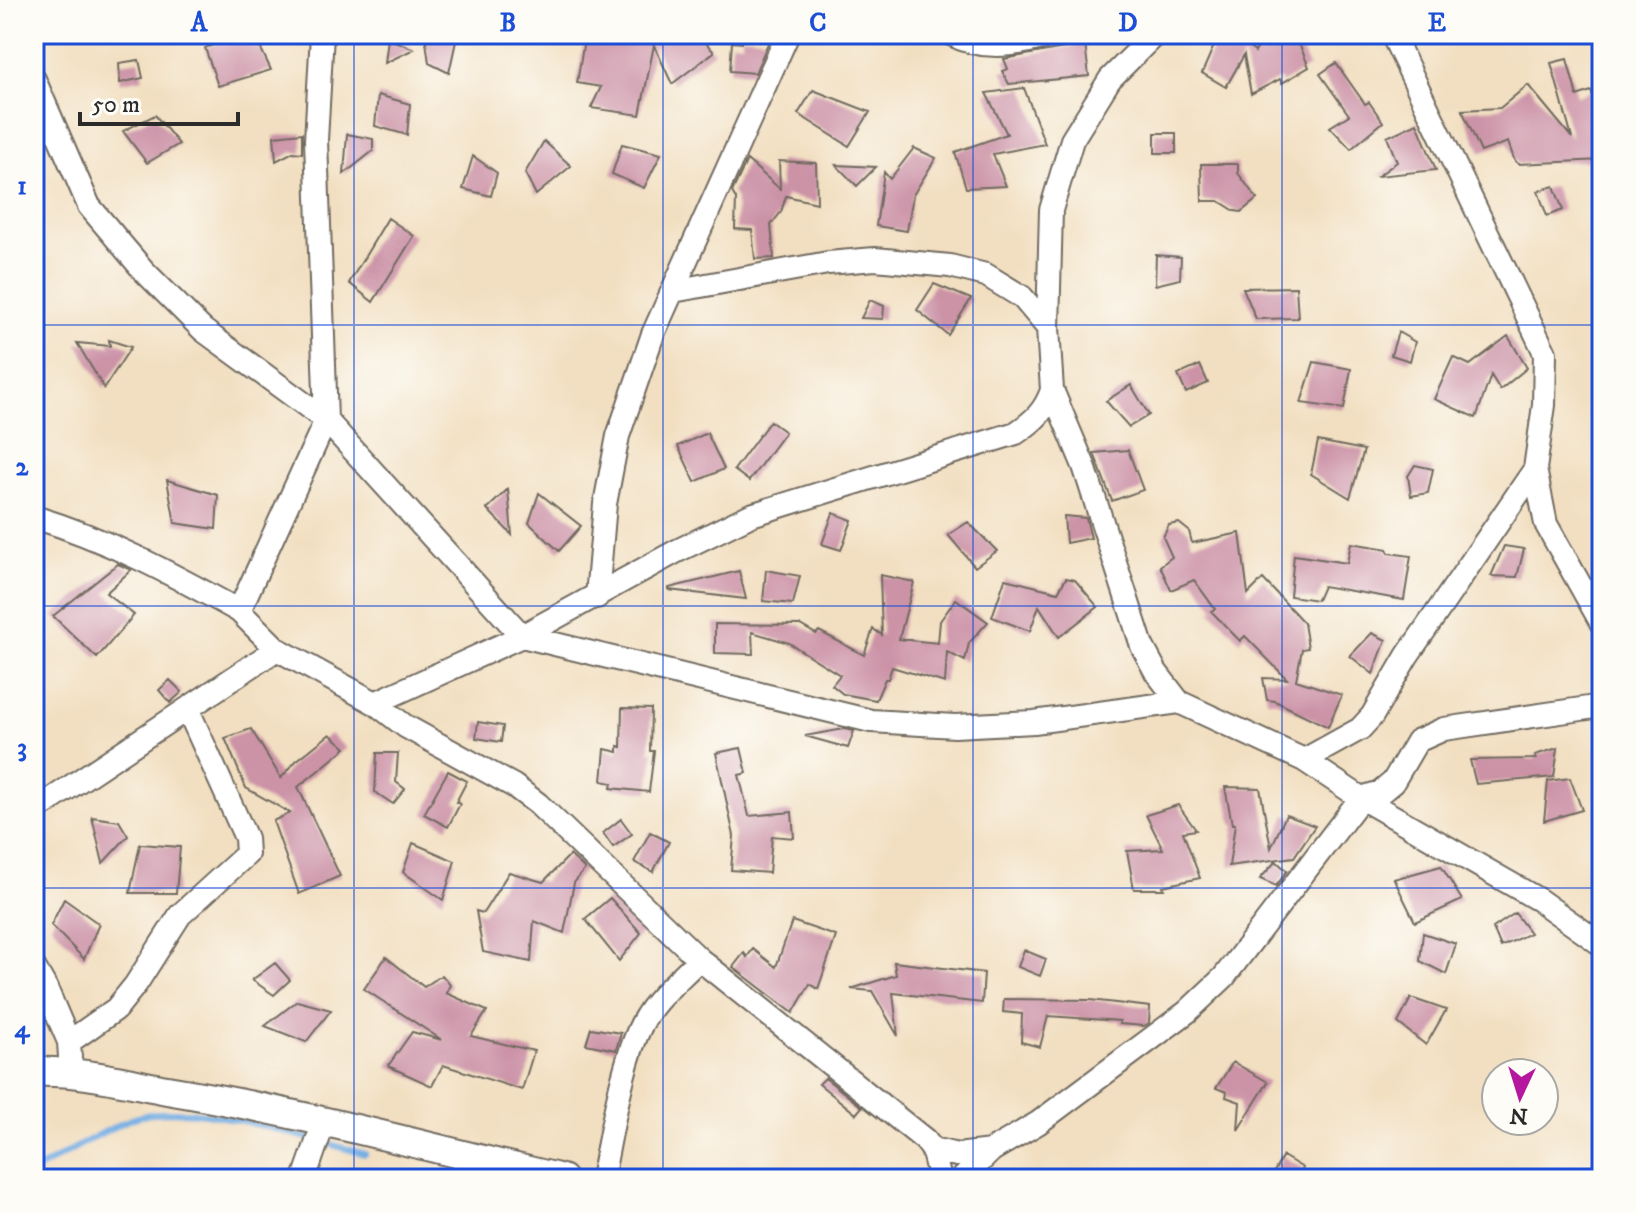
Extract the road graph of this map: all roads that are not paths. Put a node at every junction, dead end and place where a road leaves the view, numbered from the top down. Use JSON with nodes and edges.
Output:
{"nodes":[{"id":1,"x":322,"y":34,"type":"edge"},
{"id":2,"x":788,"y":34,"type":"edge"},
{"id":3,"x":951,"y":34,"type":"edge"},
{"id":4,"x":1055,"y":34,"type":"edge"},
{"id":5,"x":1155,"y":34,"type":"edge"},
{"id":6,"x":1392,"y":34,"type":"edge"},
{"id":7,"x":34,"y":79,"type":"edge"},
{"id":8,"x":673,"y":291,"type":"junction"},
{"id":9,"x":1048,"y":328,"type":"junction"},
{"id":10,"x":1052,"y":390,"type":"junction"},
{"id":11,"x":326,"y":420,"type":"junction"},
{"id":12,"x":1535,"y":469,"type":"junction"},
{"id":13,"x":34,"y":517,"type":"edge"},
{"id":14,"x":597,"y":597,"type":"junction"},
{"id":15,"x":239,"y":611,"type":"junction"},
{"id":16,"x":1602,"y":624,"type":"edge"},
{"id":17,"x":522,"y":636,"type":"junction"},
{"id":18,"x":277,"y":649,"type":"junction"},
{"id":19,"x":1179,"y":702,"type":"junction"},
{"id":20,"x":375,"y":703,"type":"junction"},
{"id":21,"x":1602,"y":706,"type":"edge"},
{"id":22,"x":188,"y":710,"type":"junction"},
{"id":23,"x":1304,"y":760,"type":"junction"},
{"id":24,"x":1361,"y":798,"type":"junction"},
{"id":25,"x":35,"y":810,"type":"edge"},
{"id":26,"x":1602,"y":945,"type":"edge"},
{"id":27,"x":699,"y":959,"type":"junction"},
{"id":28,"x":34,"y":967,"type":"edge"},
{"id":29,"x":69,"y":1042,"type":"junction"},
{"id":30,"x":35,"y":1072,"type":"edge"},
{"id":31,"x":71,"y":1073,"type":"junction"},
{"id":32,"x":324,"y":1122,"type":"junction"},
{"id":33,"x":932,"y":1149,"type":"junction"},
{"id":34,"x":992,"y":1150,"type":"junction"},
{"id":35,"x":304,"y":1179,"type":"edge"},
{"id":36,"x":562,"y":1179,"type":"edge"},
{"id":37,"x":602,"y":1179,"type":"edge"},
{"id":38,"x":940,"y":1179,"type":"edge"},
{"id":39,"x":962,"y":1179,"type":"edge"}],
"edges":[{"from":1,"to":11,"type":"street"},
{"from":2,"to":8,"type":"street"},
{"from":3,"to":4,"type":"street"},
{"from":5,"to":9,"type":"street"},
{"from":6,"to":12,"type":"street"},
{"from":7,"to":11,"type":"street"},
{"from":8,"to":9,"type":"street"},
{"from":8,"to":14,"type":"street"},
{"from":9,"to":10,"type":"street"},
{"from":10,"to":14,"type":"street"},
{"from":10,"to":19,"type":"street"},
{"from":11,"to":15,"type":"street"},
{"from":11,"to":17,"type":"street"},
{"from":12,"to":16,"type":"street"},
{"from":12,"to":23,"type":"street"},
{"from":13,"to":15,"type":"street"},
{"from":14,"to":17,"type":"street"},
{"from":15,"to":18,"type":"street"},
{"from":17,"to":19,"type":"street"},
{"from":17,"to":20,"type":"street"},
{"from":18,"to":20,"type":"street"},
{"from":18,"to":22,"type":"street"},
{"from":19,"to":23,"type":"street"},
{"from":20,"to":27,"type":"street"},
{"from":21,"to":24,"type":"street"},
{"from":22,"to":25,"type":"street"},
{"from":22,"to":29,"type":"street"},
{"from":23,"to":24,"type":"street"},
{"from":24,"to":26,"type":"street"},
{"from":24,"to":34,"type":"street"},
{"from":27,"to":33,"type":"street"},
{"from":27,"to":37,"type":"street"},
{"from":28,"to":29,"type":"street"},
{"from":29,"to":31,"type":"street"},
{"from":30,"to":31,"type":"street"},
{"from":31,"to":32,"type":"street"},
{"from":32,"to":35,"type":"street"},
{"from":32,"to":36,"type":"street"},
{"from":33,"to":34,"type":"street"},
{"from":33,"to":38,"type":"street"},
{"from":34,"to":39,"type":"street"}]}
